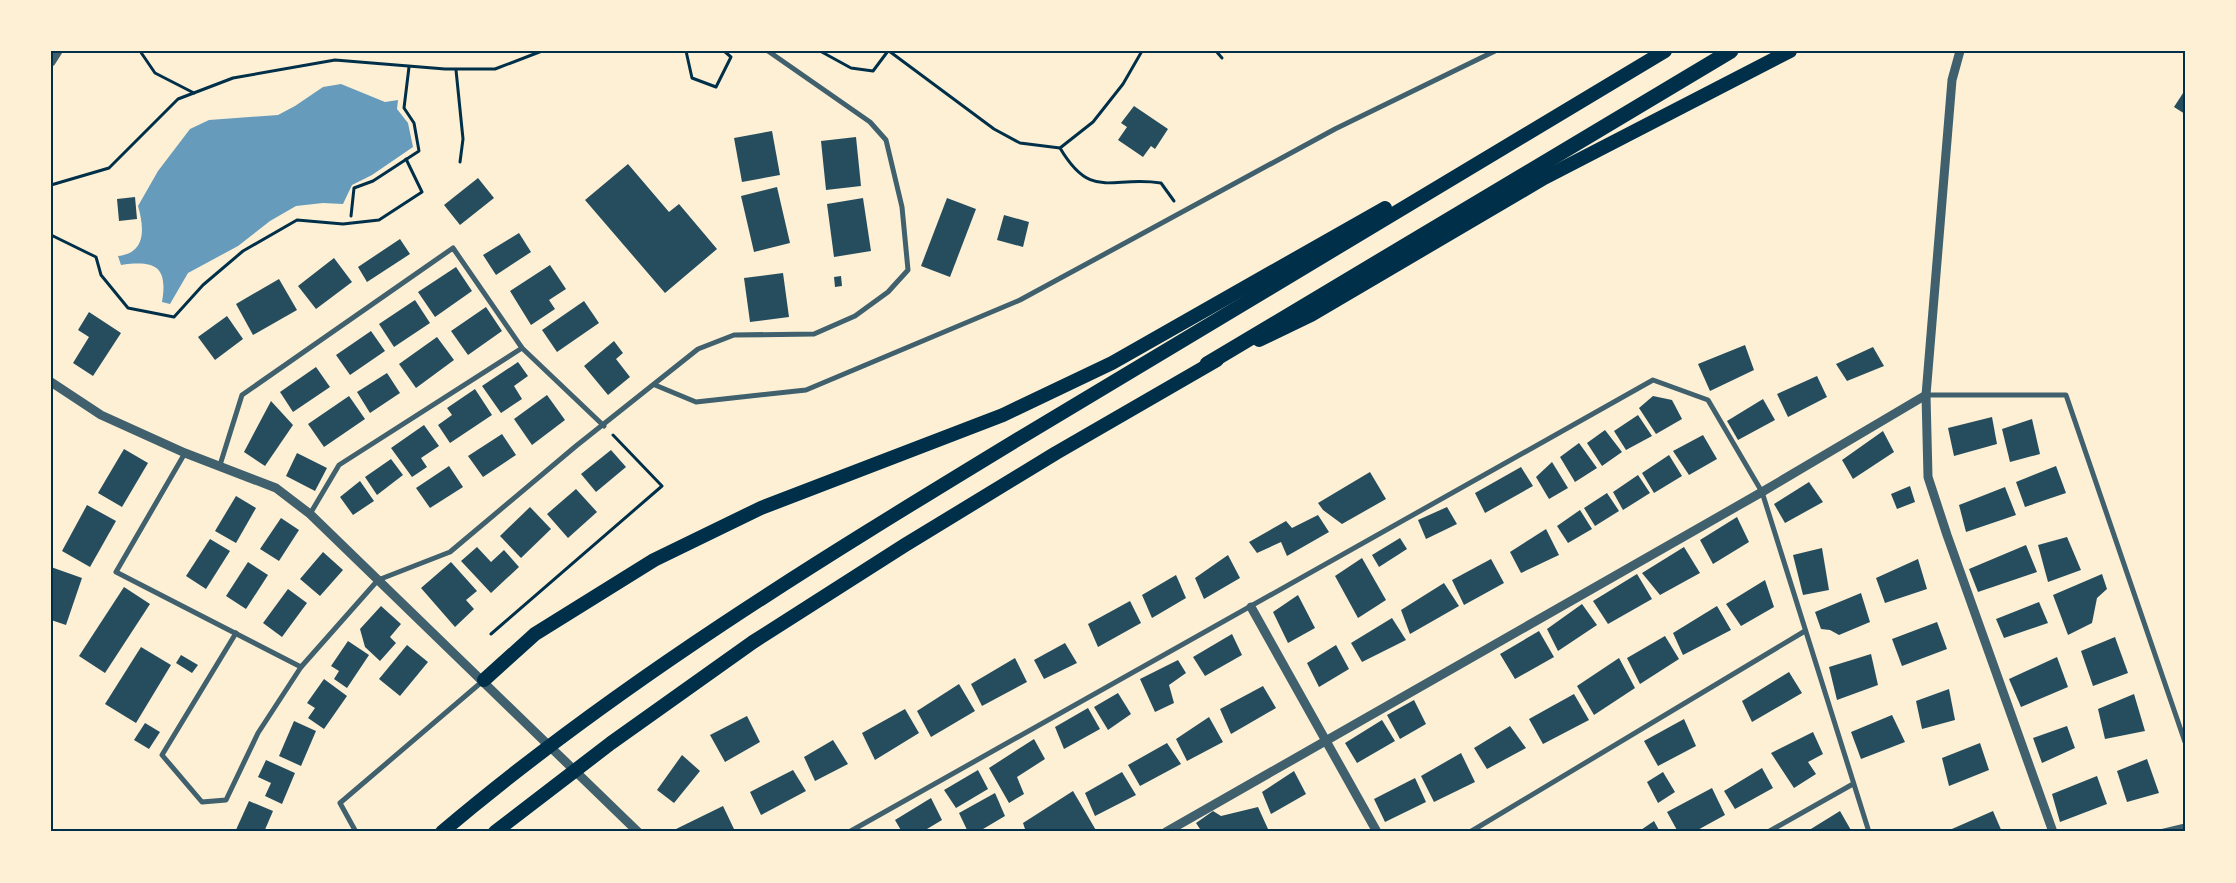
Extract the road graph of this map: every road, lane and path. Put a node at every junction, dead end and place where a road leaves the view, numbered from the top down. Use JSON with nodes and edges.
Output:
{"nodes":[{"id":1,"x":58,"y":51,"type":"edge"},
{"id":2,"x":140,"y":51,"type":"edge"},
{"id":3,"x":542,"y":51,"type":"edge"},
{"id":4,"x":686,"y":51,"type":"edge"},
{"id":5,"x":724,"y":51,"type":"edge"},
{"id":6,"x":768,"y":51,"type":"edge"},
{"id":7,"x":820,"y":51,"type":"edge"},
{"id":8,"x":889,"y":51,"type":"edge"},
{"id":9,"x":1142,"y":51,"type":"edge"},
{"id":10,"x":1216,"y":51,"type":"edge"},
{"id":11,"x":1495,"y":51,"type":"edge"},
{"id":12,"x":1665,"y":51,"type":"edge"},
{"id":13,"x":1731,"y":51,"type":"edge"},
{"id":14,"x":1790,"y":51,"type":"edge"},
{"id":15,"x":1960,"y":51,"type":"edge"},
{"id":16,"x":1222,"y":58,"type":"dead end"},
{"id":17,"x":51,"y":62,"type":"edge"},
{"id":18,"x":409,"y":66,"type":"junction"},
{"id":19,"x":456,"y":70,"type":"junction"},
{"id":20,"x":194,"y":93,"type":"junction"},
{"id":21,"x":1570,"y":108,"type":"junction"},
{"id":22,"x":1060,"y":148,"type":"junction"},
{"id":23,"x":406,"y":160,"type":"junction"},
{"id":24,"x":460,"y":162,"type":"dead end"},
{"id":25,"x":51,"y":185,"type":"edge"},
{"id":26,"x":1182,"y":212,"type":"junction"},
{"id":27,"x":350,"y":216,"type":"dead end"},
{"id":28,"x":51,"y":235,"type":"edge"},
{"id":29,"x":522,"y":348,"type":"junction"},
{"id":30,"x":1207,"y":364,"type":"junction"},
{"id":31,"x":51,"y":382,"type":"edge"},
{"id":32,"x":655,"y":385,"type":"junction"},
{"id":33,"x":1926,"y":395,"type":"junction"},
{"id":34,"x":604,"y":426,"type":"junction"},
{"id":35,"x":185,"y":453,"type":"junction"},
{"id":36,"x":220,"y":466,"type":"junction"},
{"id":37,"x":1762,"y":492,"type":"junction"},
{"id":38,"x":310,"y":514,"type":"junction"},
{"id":39,"x":378,"y":580,"type":"junction"},
{"id":40,"x":1251,"y":607,"type":"junction"},
{"id":41,"x":1805,"y":631,"type":"junction"},
{"id":42,"x":236,"y":632,"type":"junction"},
{"id":43,"x":491,"y":634,"type":"dead end"},
{"id":44,"x":301,"y":667,"type":"junction"},
{"id":45,"x":484,"y":680,"type":"junction"},
{"id":46,"x":1325,"y":739,"type":"junction"},
{"id":47,"x":2185,"y":742,"type":"edge"},
{"id":48,"x":1853,"y":784,"type":"junction"},
{"id":49,"x":2185,"y":826,"type":"edge"},
{"id":50,"x":356,"y":832,"type":"edge"},
{"id":51,"x":442,"y":832,"type":"edge"},
{"id":52,"x":496,"y":832,"type":"edge"},
{"id":53,"x":638,"y":832,"type":"edge"},
{"id":54,"x":850,"y":832,"type":"edge"},
{"id":55,"x":1166,"y":832,"type":"edge"},
{"id":56,"x":1377,"y":832,"type":"edge"},
{"id":57,"x":1470,"y":832,"type":"edge"},
{"id":58,"x":1768,"y":832,"type":"edge"},
{"id":59,"x":1869,"y":832,"type":"edge"},
{"id":60,"x":2053,"y":832,"type":"edge"},
{"id":61,"x":2160,"y":832,"type":"edge"}],
"edges":[{"from":1,"to":17,"type":"street"},
{"from":2,"to":20,"type":"path"},
{"from":3,"to":19,"type":"path"},
{"from":4,"to":5,"type":"path"},
{"from":6,"to":32,"type":"street"},
{"from":7,"to":8,"type":"path"},
{"from":8,"to":22,"type":"path"},
{"from":9,"to":22,"type":"path"},
{"from":10,"to":16,"type":"path"},
{"from":11,"to":26,"type":"street"},
{"from":12,"to":21,"type":"highway"},
{"from":13,"to":30,"type":"highway"},
{"from":14,"to":30,"type":"highway"},
{"from":15,"to":33,"type":"street"},
{"from":18,"to":19,"type":"path"},
{"from":18,"to":20,"type":"path"},
{"from":18,"to":23,"type":"path"},
{"from":19,"to":24,"type":"path"},
{"from":20,"to":25,"type":"path"},
{"from":21,"to":45,"type":"highway"},
{"from":21,"to":51,"type":"highway"},
{"from":22,"to":26,"type":"path"},
{"from":23,"to":27,"type":"path"},
{"from":23,"to":28,"type":"path"},
{"from":26,"to":32,"type":"street"},
{"from":29,"to":34,"type":"street"},
{"from":29,"to":36,"type":"street"},
{"from":29,"to":38,"type":"street"},
{"from":30,"to":52,"type":"highway"},
{"from":31,"to":35,"type":"street"},
{"from":32,"to":34,"type":"street"},
{"from":33,"to":37,"type":"street"},
{"from":33,"to":47,"type":"street"},
{"from":33,"to":60,"type":"street"},
{"from":34,"to":39,"type":"street"},
{"from":34,"to":43,"type":"path"},
{"from":35,"to":36,"type":"street"},
{"from":35,"to":42,"type":"street"},
{"from":36,"to":38,"type":"street"},
{"from":37,"to":40,"type":"street"},
{"from":37,"to":41,"type":"street"},
{"from":37,"to":46,"type":"street"},
{"from":38,"to":39,"type":"street"},
{"from":39,"to":44,"type":"street"},
{"from":39,"to":45,"type":"street"},
{"from":40,"to":46,"type":"street"},
{"from":40,"to":54,"type":"street"},
{"from":41,"to":48,"type":"street"},
{"from":41,"to":57,"type":"street"},
{"from":42,"to":44,"type":"street"},
{"from":42,"to":44,"type":"street"},
{"from":45,"to":50,"type":"street"},
{"from":45,"to":53,"type":"street"},
{"from":46,"to":55,"type":"street"},
{"from":46,"to":56,"type":"street"},
{"from":48,"to":58,"type":"street"},
{"from":48,"to":59,"type":"street"},
{"from":49,"to":61,"type":"street"}]}
